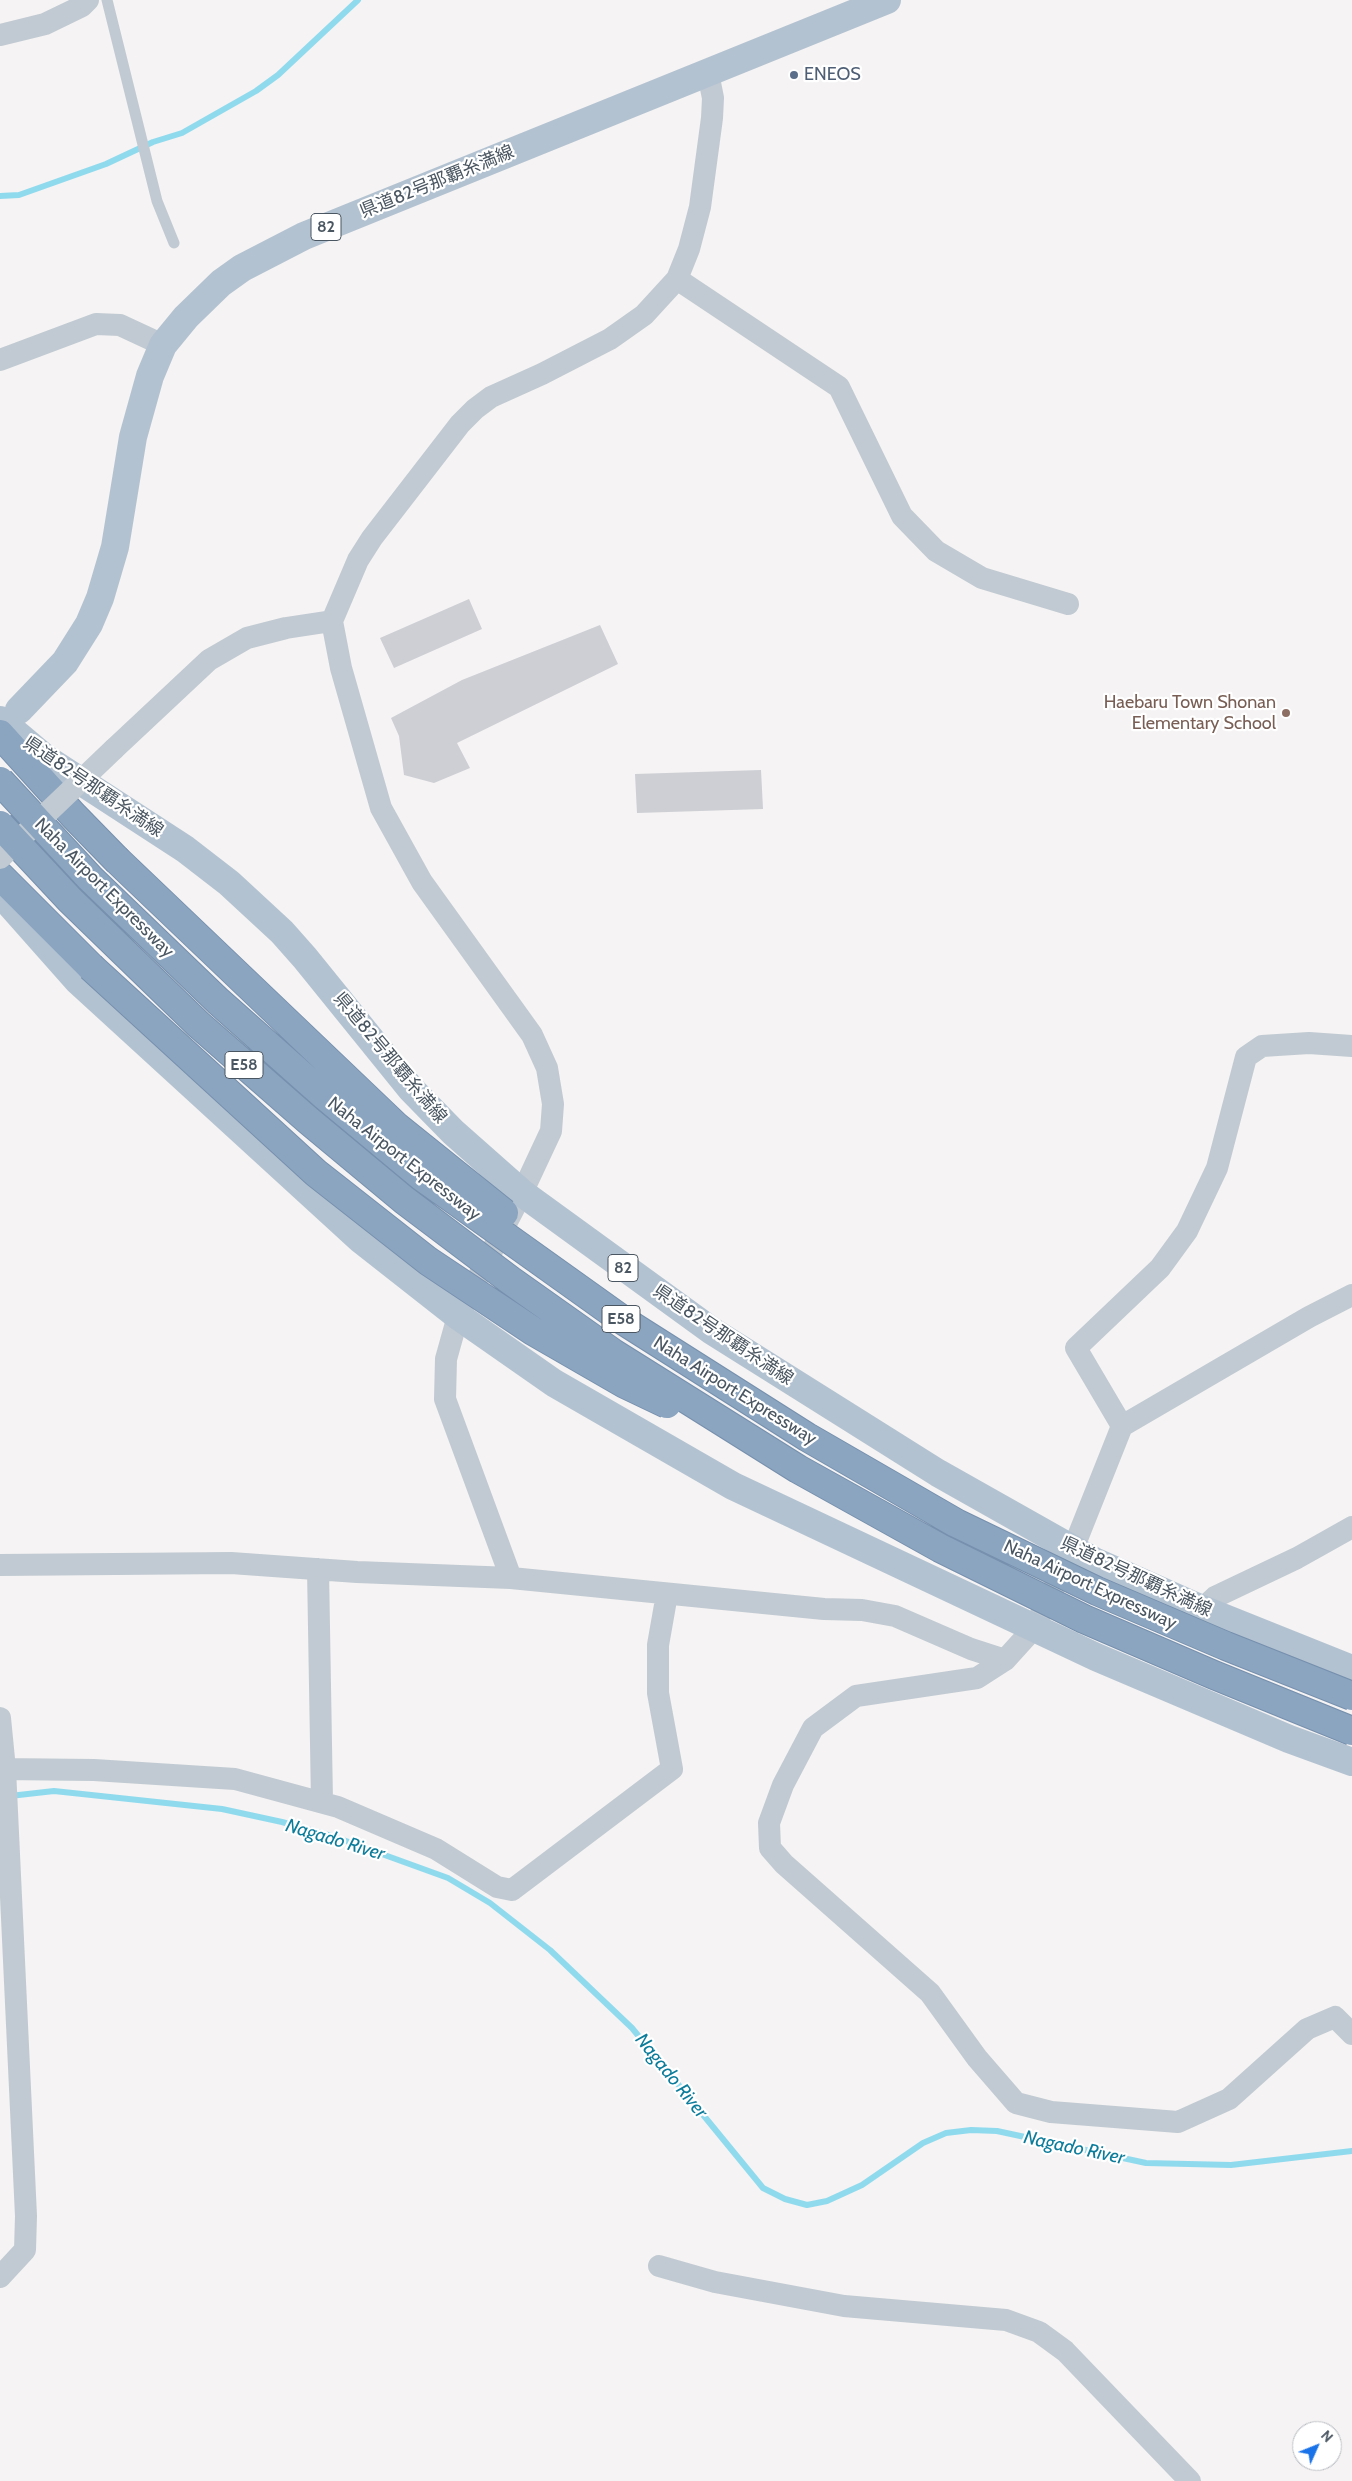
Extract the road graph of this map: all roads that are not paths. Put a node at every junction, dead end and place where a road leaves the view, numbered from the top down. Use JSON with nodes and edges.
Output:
{"nodes":[{"id":1,"x":88,"y":0,"type":"edge"},
{"id":2,"x":107,"y":0,"type":"edge"},
{"id":3,"x":887,"y":0,"type":"edge"},
{"id":4,"x":0,"y":35,"type":"edge"},
{"id":5,"x":708,"y":74,"type":"junction"},
{"id":6,"x":174,"y":243,"type":"dead end"},
{"id":7,"x":677,"y":279,"type":"junction"},
{"id":8,"x":163,"y":345,"type":"junction"},
{"id":9,"x":0,"y":360,"type":"edge"},
{"id":10,"x":1068,"y":604,"type":"dead end"},
{"id":11,"x":332,"y":621,"type":"junction"},
{"id":12,"x":9,"y":715,"type":"edge"},
{"id":13,"x":0,"y":734,"type":"edge"},
{"id":14,"x":0,"y":781,"type":"edge"},
{"id":15,"x":0,"y":825,"type":"edge"},
{"id":16,"x":0,"y":858,"type":"edge"},
{"id":17,"x":0,"y":876,"type":"edge"},
{"id":18,"x":0,"y":893,"type":"edge"},
{"id":19,"x":1352,"y":1046,"type":"edge"},
{"id":20,"x":522,"y":1193,"type":"junction"},
{"id":21,"x":1352,"y":1295,"type":"edge"},
{"id":22,"x":458,"y":1316,"type":"junction"},
{"id":23,"x":1122,"y":1426,"type":"junction"},
{"id":24,"x":807,"y":1437,"type":"junction"},
{"id":25,"x":798,"y":1469,"type":"junction"},
{"id":26,"x":1352,"y":1527,"type":"edge"},
{"id":27,"x":1072,"y":1549,"type":"junction"},
{"id":28,"x":0,"y":1565,"type":"edge"},
{"id":29,"x":318,"y":1569,"type":"junction"},
{"id":30,"x":511,"y":1578,"type":"junction"},
{"id":31,"x":667,"y":1594,"type":"junction"},
{"id":32,"x":1202,"y":1609,"type":"junction"},
{"id":33,"x":1034,"y":1628,"type":"junction"},
{"id":34,"x":1004,"y":1660,"type":"junction"},
{"id":35,"x":1352,"y":1669,"type":"edge"},
{"id":36,"x":1352,"y":1696,"type":"edge"},
{"id":37,"x":0,"y":1718,"type":"edge"},
{"id":38,"x":1352,"y":1731,"type":"edge"},
{"id":39,"x":1352,"y":1762,"type":"edge"},
{"id":40,"x":3,"y":1769,"type":"edge"},
{"id":41,"x":322,"y":1802,"type":"junction"},
{"id":42,"x":3,"y":1828,"type":"edge"},
{"id":43,"x":1352,"y":2034,"type":"edge"},
{"id":44,"x":659,"y":2266,"type":"dead end"},
{"id":45,"x":0,"y":2277,"type":"edge"},
{"id":46,"x":1190,"y":2481,"type":"edge"}],
"edges":[{"from":1,"to":4,"type":"street"},
{"from":2,"to":6,"type":"lane"},
{"from":3,"to":5,"type":"main road","name":"県道82号那覇糸満線","number":"82"},
{"from":5,"to":7,"type":"street"},
{"from":5,"to":8,"type":"main road","name":"県道82号那覇糸満線","number":"82"},
{"from":7,"to":10,"type":"street"},
{"from":7,"to":11,"type":"street"},
{"from":8,"to":9,"type":"street"},
{"from":8,"to":12,"type":"main road","name":"県道82号那覇糸満線","number":"82"},
{"from":11,"to":16,"type":"street","bridge":true},
{"from":11,"to":20,"type":"street"},
{"from":12,"to":20,"type":"main road","name":"県道82号那覇糸満線","number":"82"},
{"from":13,"to":24,"type":"highway","bridge":true},
{"from":14,"to":24,"type":"highway","name":"Naha Airport Expressway","number":"E58","bridge":true},
{"from":15,"to":25,"type":"highway","name":"Naha Airport Expressway","number":"E58","bridge":true},
{"from":17,"to":25,"type":"highway","bridge":true},
{"from":18,"to":22,"type":"main road"},
{"from":19,"to":23,"type":"street"},
{"from":20,"to":22,"type":"street"},
{"from":20,"to":27,"type":"main road","name":"県道82号那覇糸満線","number":"82"},
{"from":21,"to":23,"type":"street"},
{"from":22,"to":30,"type":"street"},
{"from":22,"to":33,"type":"main road"},
{"from":23,"to":27,"type":"street"},
{"from":24,"to":36,"type":"highway","name":"Naha Airport Expressway","number":"E58","bridge":true},
{"from":25,"to":38,"type":"highway","name":"Naha Airport Expressway","number":"E58","bridge":true},
{"from":26,"to":32,"type":"street"},
{"from":27,"to":32,"type":"main road","name":"県道82号那覇糸満線","number":"82"},
{"from":27,"to":33,"type":"street"},
{"from":28,"to":29,"type":"street"},
{"from":29,"to":30,"type":"street"},
{"from":29,"to":41,"type":"street"},
{"from":30,"to":31,"type":"street"},
{"from":31,"to":34,"type":"street"},
{"from":31,"to":41,"type":"street"},
{"from":32,"to":35,"type":"main road","name":"県道82号那覇糸満線","number":"82"},
{"from":33,"to":34,"type":"street"},
{"from":33,"to":39,"type":"main road"},
{"from":34,"to":43,"type":"street"},
{"from":37,"to":40,"type":"street"},
{"from":40,"to":41,"type":"street"},
{"from":40,"to":42,"type":"street"},
{"from":42,"to":45,"type":"street"},
{"from":44,"to":46,"type":"street"}]}
